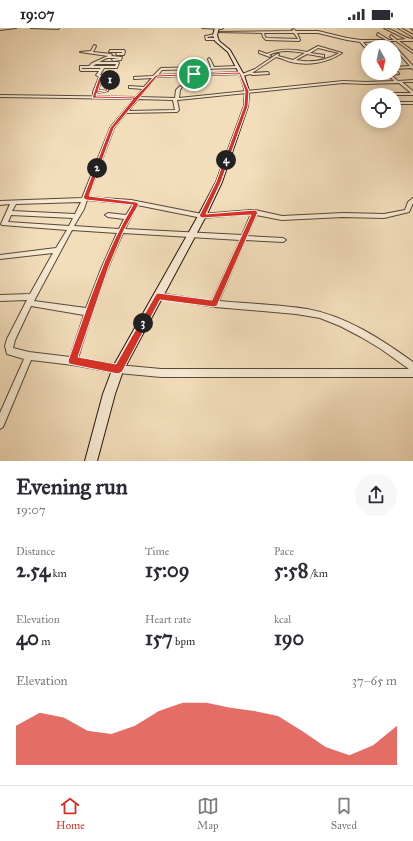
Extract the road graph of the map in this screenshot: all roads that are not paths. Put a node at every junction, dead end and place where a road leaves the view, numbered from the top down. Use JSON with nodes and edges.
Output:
{"nodes":[{"id":1,"x":15,"y":28,"type":"edge"},
{"id":2,"x":32,"y":28,"type":"edge"},
{"id":3,"x":58,"y":28,"type":"edge"},
{"id":4,"x":203,"y":28,"type":"edge"},
{"id":5,"x":222,"y":28,"type":"edge"},
{"id":6,"x":246,"y":28,"type":"edge"},
{"id":7,"x":275,"y":28,"type":"edge"},
{"id":8,"x":291,"y":28,"type":"edge"},
{"id":9,"x":385,"y":28,"type":"edge"},
{"id":10,"x":399,"y":28,"type":"edge"},
{"id":11,"x":0,"y":29,"type":"edge"},
{"id":12,"x":252,"y":30,"type":"edge"},
{"id":13,"x":216,"y":32,"type":"edge"},
{"id":14,"x":236,"y":32,"type":"junction"},
{"id":15,"x":295,"y":32,"type":"junction"},
{"id":16,"x":264,"y":34,"type":"junction"},
{"id":17,"x":378,"y":34,"type":"dead end"},
{"id":18,"x":401,"y":35,"type":"junction"},
{"id":19,"x":412,"y":35,"type":"edge"},
{"id":20,"x":297,"y":36,"type":"junction"},
{"id":21,"x":303,"y":36,"type":"dead end"},
{"id":22,"x":384,"y":38,"type":"junction"},
{"id":23,"x":388,"y":40,"type":"edge"},
{"id":24,"x":398,"y":40,"type":"edge"},
{"id":25,"x":401,"y":40,"type":"edge"},
{"id":26,"x":408,"y":40,"type":"junction"},
{"id":27,"x":361,"y":41,"type":"edge"},
{"id":28,"x":413,"y":41,"type":"edge"},
{"id":29,"x":401,"y":42,"type":"edge"},
{"id":30,"x":104,"y":47,"type":"dead end"},
{"id":31,"x":318,"y":47,"type":"junction"},
{"id":32,"x":326,"y":49,"type":"junction"},
{"id":33,"x":288,"y":50,"type":"junction"},
{"id":34,"x":299,"y":50,"type":"junction"},
{"id":35,"x":334,"y":51,"type":"junction"},
{"id":36,"x":81,"y":52,"type":"dead end"},
{"id":37,"x":124,"y":52,"type":"dead end"},
{"id":38,"x":260,"y":52,"type":"dead end"},
{"id":39,"x":307,"y":52,"type":"junction"},
{"id":40,"x":401,"y":52,"type":"edge"},
{"id":41,"x":413,"y":52,"type":"edge"},
{"id":42,"x":109,"y":53,"type":"junction"},
{"id":43,"x":98,"y":54,"type":"junction"},
{"id":44,"x":316,"y":54,"type":"junction"},
{"id":45,"x":401,"y":54,"type":"edge"},
{"id":46,"x":267,"y":55,"type":"junction"},
{"id":47,"x":323,"y":56,"type":"junction"},
{"id":48,"x":273,"y":58,"type":"junction"},
{"id":49,"x":284,"y":58,"type":"junction"},
{"id":50,"x":209,"y":59,"type":"dead end"},
{"id":51,"x":101,"y":60,"type":"junction"},
{"id":52,"x":292,"y":61,"type":"junction"},
{"id":53,"x":95,"y":63,"type":"junction"},
{"id":54,"x":302,"y":63,"type":"junction"},
{"id":55,"x":312,"y":63,"type":"junction"},
{"id":56,"x":90,"y":67,"type":"junction"},
{"id":57,"x":238,"y":67,"type":"junction"},
{"id":58,"x":309,"y":67,"type":"dead end"},
{"id":59,"x":413,"y":67,"type":"edge"},
{"id":60,"x":102,"y":68,"type":"junction"},
{"id":61,"x":202,"y":68,"type":"junction"},
{"id":62,"x":213,"y":68,"type":"junction"},
{"id":63,"x":401,"y":68,"type":"edge"},
{"id":64,"x":268,"y":73,"type":"dead end"},
{"id":65,"x":194,"y":74,"type":"junction"},
{"id":66,"x":241,"y":74,"type":"junction"},
{"id":67,"x":175,"y":75,"type":"junction"},
{"id":68,"x":188,"y":75,"type":"junction"},
{"id":69,"x":247,"y":75,"type":"junction"},
{"id":70,"x":155,"y":76,"type":"junction"},
{"id":71,"x":101,"y":77,"type":"junction"},
{"id":72,"x":135,"y":78,"type":"dead end"},
{"id":73,"x":189,"y":80,"type":"dead end"},
{"id":74,"x":396,"y":80,"type":"edge"},
{"id":75,"x":413,"y":81,"type":"edge"},
{"id":76,"x":173,"y":82,"type":"dead end"},
{"id":77,"x":399,"y":82,"type":"junction"},
{"id":78,"x":130,"y":87,"type":"dead end"},
{"id":79,"x":180,"y":87,"type":"dead end"},
{"id":80,"x":146,"y":88,"type":"junction"},
{"id":81,"x":247,"y":91,"type":"junction"},
{"id":82,"x":95,"y":92,"type":"junction"},
{"id":83,"x":401,"y":94,"type":"edge"},
{"id":84,"x":413,"y":94,"type":"edge"},
{"id":85,"x":0,"y":96,"type":"edge"},
{"id":86,"x":93,"y":97,"type":"junction"},
{"id":87,"x":136,"y":98,"type":"junction"},
{"id":88,"x":176,"y":99,"type":"junction"},
{"id":89,"x":401,"y":103,"type":"edge"},
{"id":90,"x":413,"y":103,"type":"edge"},
{"id":91,"x":125,"y":112,"type":"junction"},
{"id":92,"x":85,"y":199,"type":"junction"},
{"id":93,"x":413,"y":200,"type":"edge"},
{"id":94,"x":14,"y":202,"type":"junction"},
{"id":95,"x":0,"y":203,"type":"edge"},
{"id":96,"x":136,"y":204,"type":"junction"},
{"id":97,"x":255,"y":212,"type":"junction"},
{"id":98,"x":9,"y":213,"type":"junction"},
{"id":99,"x":42,"y":214,"type":"junction"},
{"id":100,"x":108,"y":215,"type":"dead end"},
{"id":101,"x":77,"y":216,"type":"junction"},
{"id":102,"x":202,"y":216,"type":"junction"},
{"id":103,"x":128,"y":217,"type":"junction"},
{"id":104,"x":34,"y":226,"type":"junction"},
{"id":105,"x":69,"y":229,"type":"junction"},
{"id":106,"x":121,"y":230,"type":"junction"},
{"id":107,"x":194,"y":234,"type":"junction"},
{"id":108,"x":245,"y":237,"type":"junction"},
{"id":109,"x":283,"y":240,"type":"dead end"},
{"id":110,"x":57,"y":250,"type":"junction"},
{"id":111,"x":0,"y":257,"type":"edge"},
{"id":112,"x":158,"y":296,"type":"junction"},
{"id":113,"x":0,"y":298,"type":"edge"},
{"id":114,"x":30,"y":300,"type":"junction"},
{"id":115,"x":214,"y":304,"type":"junction"},
{"id":116,"x":89,"y":312,"type":"junction"},
{"id":117,"x":29,"y":356,"type":"junction"},
{"id":118,"x":72,"y":361,"type":"junction"},
{"id":119,"x":413,"y":367,"type":"edge"},
{"id":120,"x":118,"y":369,"type":"junction"},
{"id":121,"x":413,"y":373,"type":"edge"},
{"id":122,"x":0,"y":424,"type":"edge"},
{"id":123,"x":91,"y":461,"type":"edge"}],
"edges":[{"from":1,"to":11,"type":"street"},
{"from":2,"to":3,"type":"street"},
{"from":4,"to":13,"type":"street"},
{"from":5,"to":13,"type":"street"},
{"from":6,"to":12,"type":"street"},
{"from":7,"to":12,"type":"street"},
{"from":8,"to":15,"type":"street"},
{"from":9,"to":18,"type":"street"},
{"from":10,"to":19,"type":"street"},
{"from":12,"to":14,"type":"street"},
{"from":12,"to":16,"type":"street"},
{"from":13,"to":14,"type":"street"},
{"from":13,"to":57,"type":"street"},
{"from":14,"to":16,"type":"street"},
{"from":15,"to":16,"type":"street"},
{"from":15,"to":20,"type":"street"},
{"from":15,"to":27,"type":"street"},
{"from":16,"to":20,"type":"street"},
{"from":17,"to":22,"type":"street"},
{"from":18,"to":19,"type":"street"},
{"from":18,"to":26,"type":"street"},
{"from":20,"to":21,"type":"street"},
{"from":22,"to":23,"type":"street"},
{"from":22,"to":24,"type":"street"},
{"from":25,"to":26,"type":"street"},
{"from":26,"to":28,"type":"street"},
{"from":29,"to":41,"type":"street"},
{"from":30,"to":43,"type":"street"},
{"from":31,"to":32,"type":"street"},
{"from":31,"to":34,"type":"street"},
{"from":31,"to":39,"type":"street"},
{"from":32,"to":35,"type":"street"},
{"from":32,"to":44,"type":"street"},
{"from":33,"to":34,"type":"street"},
{"from":33,"to":46,"type":"street"},
{"from":33,"to":48,"type":"street"},
{"from":34,"to":39,"type":"street"},
{"from":34,"to":49,"type":"street"},
{"from":35,"to":47,"type":"street"},
{"from":35,"to":55,"type":"street"},
{"from":36,"to":43,"type":"street"},
{"from":37,"to":42,"type":"street"},
{"from":38,"to":46,"type":"street"},
{"from":39,"to":44,"type":"street"},
{"from":39,"to":52,"type":"street"},
{"from":40,"to":41,"type":"street"},
{"from":42,"to":43,"type":"street"},
{"from":42,"to":51,"type":"street"},
{"from":42,"to":51,"type":"street"},
{"from":44,"to":47,"type":"street"},
{"from":44,"to":54,"type":"street"},
{"from":45,"to":59,"type":"street"},
{"from":46,"to":48,"type":"street"},
{"from":47,"to":55,"type":"street"},
{"from":48,"to":49,"type":"street"},
{"from":48,"to":54,"type":"street"},
{"from":48,"to":69,"type":"street"},
{"from":49,"to":52,"type":"street"},
{"from":50,"to":62,"type":"street"},
{"from":51,"to":53,"type":"street"},
{"from":52,"to":54,"type":"street"},
{"from":53,"to":56,"type":"street"},
{"from":53,"to":60,"type":"street"},
{"from":54,"to":55,"type":"street"},
{"from":54,"to":58,"type":"street"},
{"from":56,"to":60,"type":"street"},
{"from":56,"to":60,"type":"street"},
{"from":57,"to":62,"type":"street"},
{"from":57,"to":66,"type":"street"},
{"from":59,"to":63,"type":"street"},
{"from":60,"to":71,"type":"street"},
{"from":61,"to":62,"type":"street"},
{"from":61,"to":65,"type":"street"},
{"from":61,"to":70,"type":"street"},
{"from":64,"to":69,"type":"street"},
{"from":65,"to":66,"type":"street"},
{"from":65,"to":68,"type":"street"},
{"from":66,"to":69,"type":"street"},
{"from":66,"to":81,"type":"street"},
{"from":67,"to":68,"type":"street"},
{"from":67,"to":70,"type":"street"},
{"from":67,"to":76,"type":"street"},
{"from":68,"to":73,"type":"street"},
{"from":70,"to":72,"type":"street"},
{"from":70,"to":80,"type":"street"},
{"from":71,"to":82,"type":"street"},
{"from":71,"to":82,"type":"street"},
{"from":74,"to":77,"type":"street"},
{"from":75,"to":77,"type":"street"},
{"from":77,"to":81,"type":"street"},
{"from":77,"to":84,"type":"street"},
{"from":78,"to":80,"type":"street"},
{"from":79,"to":88,"type":"street"},
{"from":80,"to":87,"type":"street"},
{"from":81,"to":88,"type":"street"},
{"from":81,"to":102,"type":"street"},
{"from":82,"to":86,"type":"street"},
{"from":83,"to":84,"type":"street"},
{"from":85,"to":86,"type":"street"},
{"from":86,"to":87,"type":"street"},
{"from":87,"to":88,"type":"street"},
{"from":87,"to":91,"type":"street"},
{"from":88,"to":91,"type":"street"},
{"from":89,"to":90,"type":"street"},
{"from":91,"to":92,"type":"street"},
{"from":92,"to":94,"type":"street"},
{"from":92,"to":96,"type":"street"},
{"from":92,"to":101,"type":"street"},
{"from":93,"to":97,"type":"street"},
{"from":94,"to":95,"type":"street"},
{"from":94,"to":98,"type":"street"},
{"from":96,"to":102,"type":"street"},
{"from":96,"to":103,"type":"street"},
{"from":97,"to":102,"type":"street"},
{"from":97,"to":108,"type":"street"},
{"from":98,"to":99,"type":"street"},
{"from":98,"to":104,"type":"street"},
{"from":99,"to":101,"type":"street"},
{"from":99,"to":104,"type":"street"},
{"from":100,"to":103,"type":"street"},
{"from":101,"to":105,"type":"street"},
{"from":102,"to":107,"type":"street"},
{"from":103,"to":106,"type":"street"},
{"from":104,"to":105,"type":"street"},
{"from":105,"to":106,"type":"street"},
{"from":105,"to":110,"type":"street"},
{"from":106,"to":107,"type":"street"},
{"from":106,"to":116,"type":"street"},
{"from":107,"to":108,"type":"street"},
{"from":107,"to":112,"type":"street"},
{"from":108,"to":109,"type":"street"},
{"from":108,"to":115,"type":"street"},
{"from":110,"to":111,"type":"street"},
{"from":110,"to":114,"type":"street"},
{"from":112,"to":115,"type":"street"},
{"from":112,"to":120,"type":"street"},
{"from":113,"to":114,"type":"street"},
{"from":114,"to":116,"type":"street"},
{"from":114,"to":117,"type":"street"},
{"from":115,"to":119,"type":"street"},
{"from":116,"to":118,"type":"street"},
{"from":117,"to":118,"type":"street"},
{"from":117,"to":122,"type":"street"},
{"from":118,"to":120,"type":"street"},
{"from":120,"to":121,"type":"street"},
{"from":120,"to":123,"type":"street"}]}
